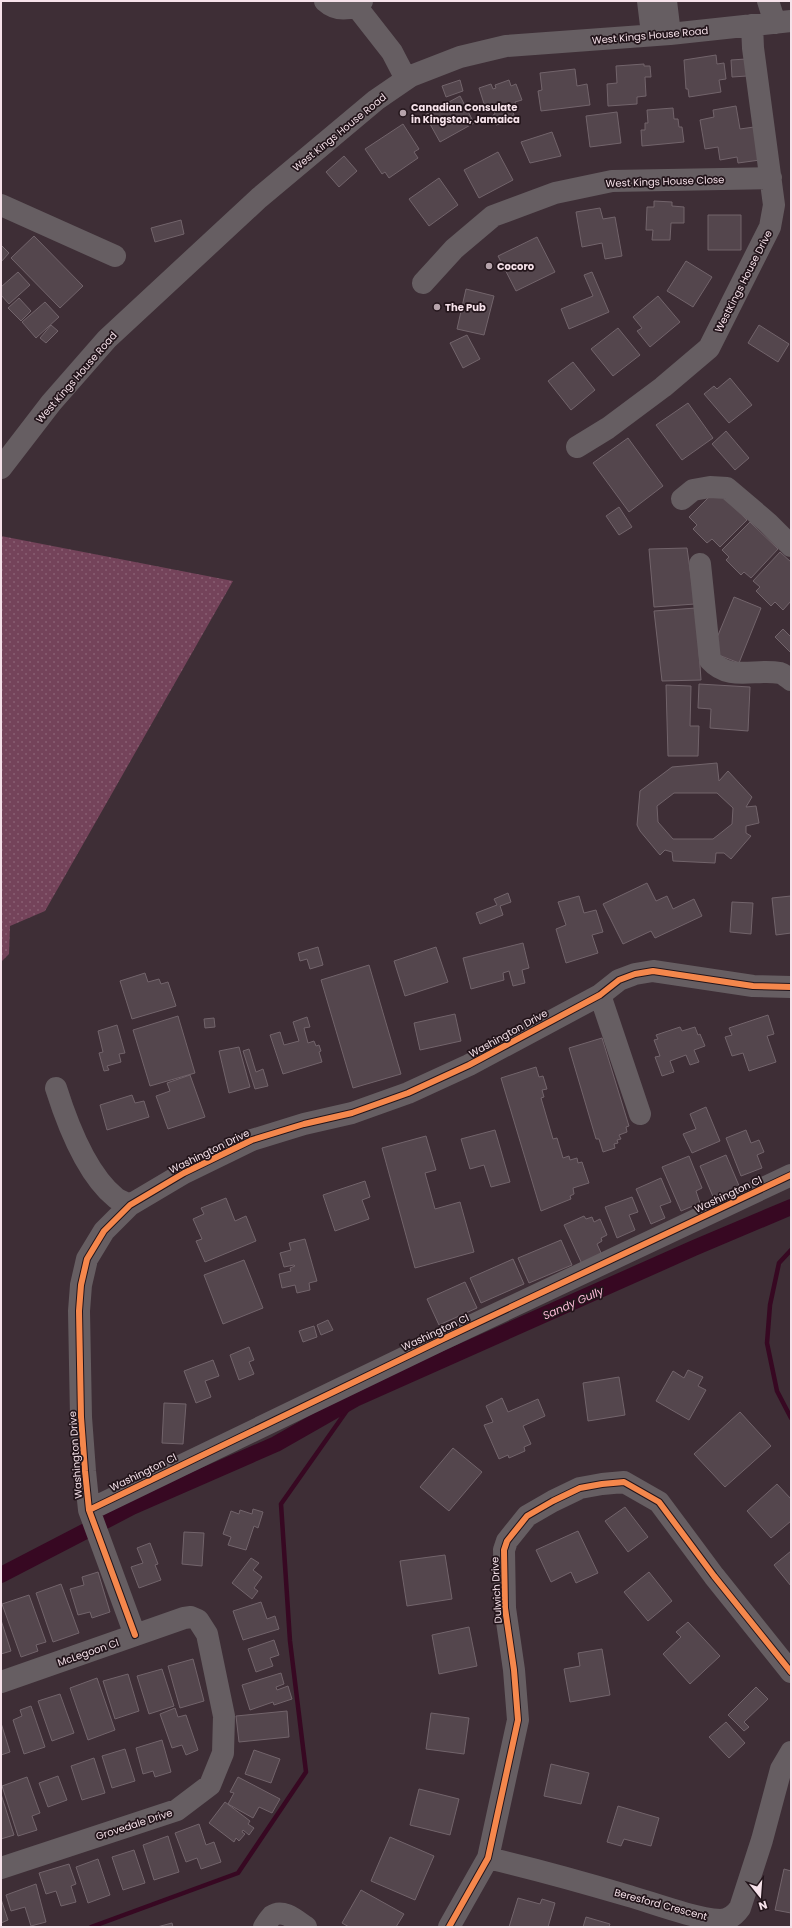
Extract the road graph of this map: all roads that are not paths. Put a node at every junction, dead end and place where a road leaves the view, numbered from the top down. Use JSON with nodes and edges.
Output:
{"nodes":[{"id":1,"x":325,"y":1,"type":"edge"},
{"id":2,"x":648,"y":1,"type":"edge"},
{"id":3,"x":666,"y":1,"type":"edge"},
{"id":4,"x":768,"y":1,"type":"edge"},
{"id":5,"x":359,"y":4,"type":"edge"},
{"id":6,"x":783,"y":22,"type":"edge"},
{"id":7,"x":752,"y":25,"type":"junction"},
{"id":8,"x":661,"y":34,"type":"junction"},
{"id":9,"x":406,"y":79,"type":"junction"},
{"id":10,"x":771,"y":178,"type":"junction"},
{"id":11,"x":1,"y":206,"type":"edge"},
{"id":12,"x":115,"y":256,"type":"dead end"},
{"id":13,"x":422,"y":283,"type":"dead end"},
{"id":14,"x":577,"y":447,"type":"dead end"},
{"id":15,"x":1,"y":468,"type":"edge"},
{"id":16,"x":682,"y":499,"type":"dead end"},
{"id":17,"x":791,"y":546,"type":"edge"},
{"id":18,"x":700,"y":564,"type":"dead end"},
{"id":19,"x":791,"y":680,"type":"edge"},
{"id":20,"x":791,"y":987,"type":"edge"},
{"id":21,"x":600,"y":995,"type":"junction"},
{"id":22,"x":56,"y":1088,"type":"dead end"},
{"id":23,"x":640,"y":1114,"type":"dead end"},
{"id":24,"x":791,"y":1176,"type":"edge"},
{"id":25,"x":130,"y":1205,"type":"junction"},
{"id":26,"x":89,"y":1510,"type":"junction"},
{"id":27,"x":198,"y":1620,"type":"joint"},
{"id":28,"x":135,"y":1635,"type":"junction"},
{"id":29,"x":791,"y":1672,"type":"edge"},
{"id":30,"x":1,"y":1682,"type":"edge"},
{"id":31,"x":791,"y":1752,"type":"edge"},
{"id":32,"x":488,"y":1858,"type":"junction"},
{"id":33,"x":1,"y":1868,"type":"edge"},
{"id":34,"x":264,"y":1927,"type":"edge"},
{"id":35,"x":306,"y":1927,"type":"edge"},
{"id":36,"x":449,"y":1927,"type":"edge"}],
"edges":[{"from":1,"to":5,"type":"street"},
{"from":2,"to":8,"type":"street"},
{"from":3,"to":8,"type":"street"},
{"from":4,"to":6,"type":"street"},
{"from":5,"to":9,"type":"street"},
{"from":6,"to":7,"type":"street","name":"West Kings House Road"},
{"from":7,"to":8,"type":"street","name":"West Kings House Road"},
{"from":7,"to":10,"type":"street","name":"WestKings House Drive"},
{"from":8,"to":9,"type":"street","name":"West Kings House Road"},
{"from":9,"to":15,"type":"street","name":"West Kings House Road"},
{"from":10,"to":13,"type":"street","name":"West Kings House Close"},
{"from":10,"to":14,"type":"street","name":"WestKings House Drive"},
{"from":11,"to":12,"type":"street"},
{"from":16,"to":17,"type":"street"},
{"from":18,"to":19,"type":"street"},
{"from":20,"to":21,"type":"street","name":"Washington Drive"},
{"from":21,"to":23,"type":"street"},
{"from":21,"to":25,"type":"street","name":"Washington Drive"},
{"from":22,"to":25,"type":"street"},
{"from":24,"to":26,"type":"street","name":"Washington Cl"},
{"from":25,"to":26,"type":"street","name":"Washington Drive"},
{"from":26,"to":28,"type":"street","name":"Washington Drive"},
{"from":27,"to":28,"type":"street","name":"McLegoon Cl"},
{"from":27,"to":33,"type":"street","name":"Grovedale Drive"},
{"from":28,"to":30,"type":"street","name":"McLegoon Cl"},
{"from":29,"to":32,"type":"street","name":"Dulwich Drive"},
{"from":31,"to":32,"type":"street","name":"Beresford Crescent"},
{"from":32,"to":36,"type":"street","name":"Dulwich Drive"},
{"from":34,"to":35,"type":"street"}]}
